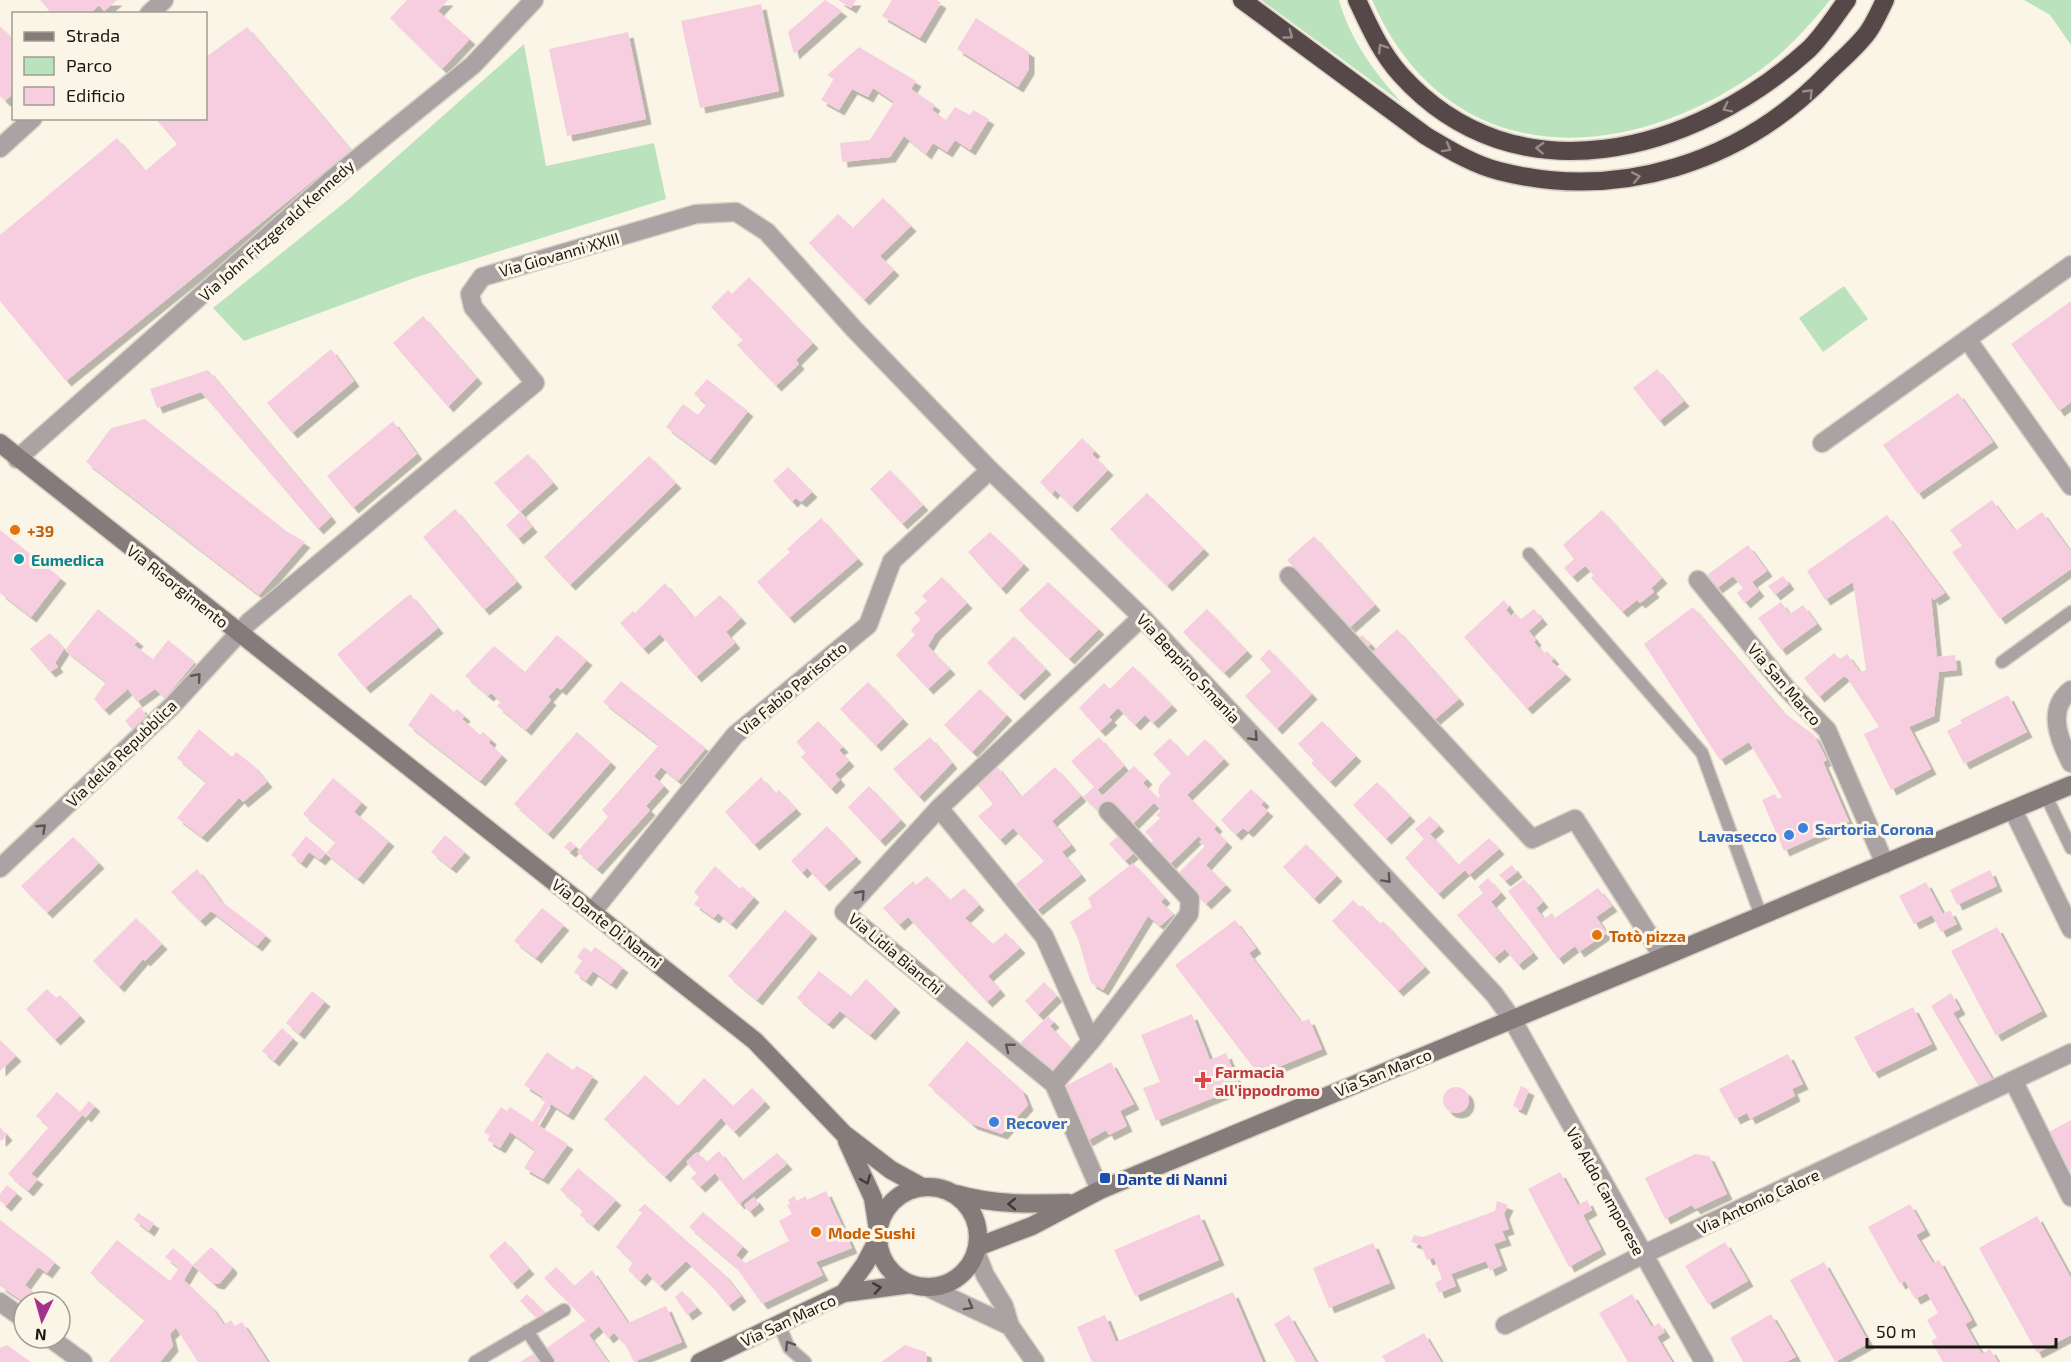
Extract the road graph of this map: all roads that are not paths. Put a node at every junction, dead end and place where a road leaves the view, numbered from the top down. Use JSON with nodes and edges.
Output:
{"nodes":[{"id":1,"x":164,"y":0,"type":"edge"},
{"id":2,"x":534,"y":0,"type":"edge"},
{"id":3,"x":1242,"y":0,"type":"edge"},
{"id":4,"x":1357,"y":0,"type":"edge"},
{"id":5,"x":1847,"y":0,"type":"edge"},
{"id":6,"x":1885,"y":0,"type":"edge"},
{"id":7,"x":151,"y":12,"type":"edge"},
{"id":8,"x":31,"y":120,"type":"edge"},
{"id":9,"x":0,"y":148,"type":"edge"},
{"id":10,"x":2071,"y":265,"type":"edge"},
{"id":11,"x":854,"y":329,"type":"joint"},
{"id":12,"x":1967,"y":339,"type":"junction"},
{"id":13,"x":0,"y":443,"type":"edge"},
{"id":14,"x":1822,"y":443,"type":"dead end"},
{"id":15,"x":17,"y":459,"type":"junction"},
{"id":16,"x":990,"y":470,"type":"junction"},
{"id":17,"x":2071,"y":486,"type":"edge"},
{"id":18,"x":1529,"y":554,"type":"dead end"},
{"id":19,"x":1289,"y":576,"type":"dead end"},
{"id":20,"x":1698,"y":580,"type":"dead end"},
{"id":21,"x":2071,"y":612,"type":"edge"},
{"id":22,"x":1142,"y":617,"type":"junction"},
{"id":23,"x":237,"y":633,"type":"junction"},
{"id":24,"x":2002,"y":662,"type":"dead end"},
{"id":25,"x":2071,"y":690,"type":"edge"},
{"id":26,"x":357,"y":726,"type":"joint"},
{"id":27,"x":2071,"y":763,"type":"edge"},
{"id":28,"x":2071,"y":784,"type":"edge"},
{"id":29,"x":2046,"y":796,"type":"junction"},
{"id":30,"x":939,"y":808,"type":"junction"},
{"id":31,"x":1108,"y":810,"type":"dead end"},
{"id":32,"x":2013,"y":810,"type":"junction"},
{"id":33,"x":2071,"y":848,"type":"edge"},
{"id":34,"x":1885,"y":864,"type":"junction"},
{"id":35,"x":0,"y":868,"type":"edge"},
{"id":36,"x":593,"y":911,"type":"junction"},
{"id":37,"x":1761,"y":916,"type":"junction"},
{"id":38,"x":2071,"y":929,"type":"edge"},
{"id":39,"x":1663,"y":957,"type":"junction"},
{"id":40,"x":1512,"y":1019,"type":"junction"},
{"id":41,"x":1091,"y":1041,"type":"junction"},
{"id":42,"x":2071,"y":1053,"type":"edge"},
{"id":43,"x":2013,"y":1082,"type":"junction"},
{"id":44,"x":1054,"y":1084,"type":"junction"},
{"id":45,"x":844,"y":1134,"type":"junction"},
{"id":46,"x":922,"y":1187,"type":"junction"},
{"id":47,"x":1100,"y":1190,"type":"junction"},
{"id":48,"x":951,"y":1193,"type":"junction"},
{"id":49,"x":2071,"y":1197,"type":"edge"},
{"id":50,"x":1071,"y":1203,"type":"junction"},
{"id":51,"x":878,"y":1235,"type":"junction"},
{"id":52,"x":976,"y":1250,"type":"junction"},
{"id":53,"x":1642,"y":1255,"type":"junction"},
{"id":54,"x":919,"y":1285,"type":"junction"},
{"id":55,"x":844,"y":1293,"type":"junction"},
{"id":56,"x":564,"y":1310,"type":"dead end"},
{"id":57,"x":779,"y":1324,"type":"junction"},
{"id":58,"x":1505,"y":1325,"type":"dead end"},
{"id":59,"x":1010,"y":1326,"type":"junction"},
{"id":60,"x":527,"y":1331,"type":"junction"},
{"id":61,"x":66,"y":1350,"type":"edge"},
{"id":62,"x":83,"y":1362,"type":"edge"},
{"id":63,"x":475,"y":1362,"type":"edge"},
{"id":64,"x":548,"y":1362,"type":"edge"},
{"id":65,"x":700,"y":1362,"type":"edge"},
{"id":66,"x":805,"y":1362,"type":"edge"},
{"id":67,"x":1035,"y":1362,"type":"edge"},
{"id":68,"x":1704,"y":1362,"type":"edge"}],
"edges":[{"from":1,"to":7,"type":"street"},
{"from":2,"to":15,"type":"street","name":"Via John Fitzgerald Kennedy"},
{"from":3,"to":6,"type":"highway","one_way":true},
{"from":5,"to":4,"type":"highway","one_way":true},
{"from":8,"to":9,"type":"street"},
{"from":10,"to":12,"type":"street"},
{"from":11,"to":16,"type":"street","name":"Via Beppino Smania"},
{"from":11,"to":23,"type":"street","name":"Via Giovanni XXIII"},
{"from":12,"to":14,"type":"street"},
{"from":12,"to":17,"type":"street"},
{"from":13,"to":15,"type":"main road","name":"Via Risorgimento"},
{"from":15,"to":23,"type":"main road","name":"Via Risorgimento"},
{"from":16,"to":22,"type":"street","name":"Via Beppino Smania"},
{"from":16,"to":36,"type":"street","name":"Via Fabio Parisotto"},
{"from":18,"to":37,"type":"lane"},
{"from":19,"to":39,"type":"street"},
{"from":20,"to":34,"type":"street","name":"Via San Marco"},
{"from":21,"to":24,"type":"lane"},
{"from":22,"to":30,"type":"street","name":"Via Lidia Bianchi"},
{"from":22,"to":40,"type":"street","name":"Via Beppino Smania","one_way":true},
{"from":23,"to":26,"type":"main road","name":"Via Risorgimento"},
{"from":35,"to":23,"type":"street","name":"Via della Repubblica","one_way":true},
{"from":25,"to":27,"type":"street"},
{"from":26,"to":36,"type":"main road","name":"Via Dante Di Nanni"},
{"from":28,"to":29,"type":"main road","name":"Via San Marco"},
{"from":29,"to":32,"type":"main road","name":"Via San Marco"},
{"from":29,"to":33,"type":"lane"},
{"from":30,"to":41,"type":"street"},
{"from":44,"to":30,"type":"street","name":"Via Lidia Bianchi","one_way":true},
{"from":31,"to":41,"type":"street"},
{"from":32,"to":34,"type":"main road","name":"Via San Marco"},
{"from":32,"to":38,"type":"street"},
{"from":34,"to":37,"type":"main road","name":"Via San Marco"},
{"from":36,"to":45,"type":"main road","name":"Via Dante Di Nanni"},
{"from":37,"to":39,"type":"main road","name":"Via San Marco"},
{"from":39,"to":40,"type":"main road","name":"Via San Marco"},
{"from":40,"to":47,"type":"main road","name":"Via San Marco"},
{"from":40,"to":53,"type":"street","name":"Via Aldo Camporese"},
{"from":41,"to":44,"type":"street"},
{"from":42,"to":43,"type":"street","name":"Via Antonio Calore"},
{"from":43,"to":49,"type":"street"},
{"from":43,"to":53,"type":"street","name":"Via Antonio Calore"},
{"from":44,"to":47,"type":"street","name":"Via Lidia Bianchi"},
{"from":45,"to":46,"type":"main road","name":"Via Dante Di Nanni"},
{"from":45,"to":51,"type":"main road","name":"Via Dante Di Nanni","one_way":true},
{"from":46,"to":48,"type":"main road"},
{"from":46,"to":51,"type":"main road"},
{"from":47,"to":50,"type":"main road","name":"Via San Marco"},
{"from":50,"to":48,"type":"main road","name":"Via San Marco","one_way":true},
{"from":48,"to":52,"type":"main road"},
{"from":50,"to":52,"type":"main road","name":"Via San Marco"},
{"from":51,"to":54,"type":"main road"},
{"from":51,"to":55,"type":"main road","name":"Via San Marco"},
{"from":52,"to":54,"type":"main road"},
{"from":52,"to":59,"type":"street"},
{"from":53,"to":58,"type":"street","name":"Via Antonio Calore"},
{"from":53,"to":68,"type":"street","name":"Via Aldo Camporese"},
{"from":55,"to":54,"type":"main road","name":"Via San Marco","one_way":true},
{"from":54,"to":59,"type":"street","one_way":true},
{"from":55,"to":57,"type":"main road","name":"Via San Marco"},
{"from":56,"to":60,"type":"lane"},
{"from":57,"to":65,"type":"main road","name":"Via San Marco"},
{"from":66,"to":57,"type":"lane","one_way":true},
{"from":59,"to":67,"type":"street"},
{"from":60,"to":63,"type":"lane"},
{"from":60,"to":64,"type":"lane"},
{"from":61,"to":62,"type":"street"}]}
